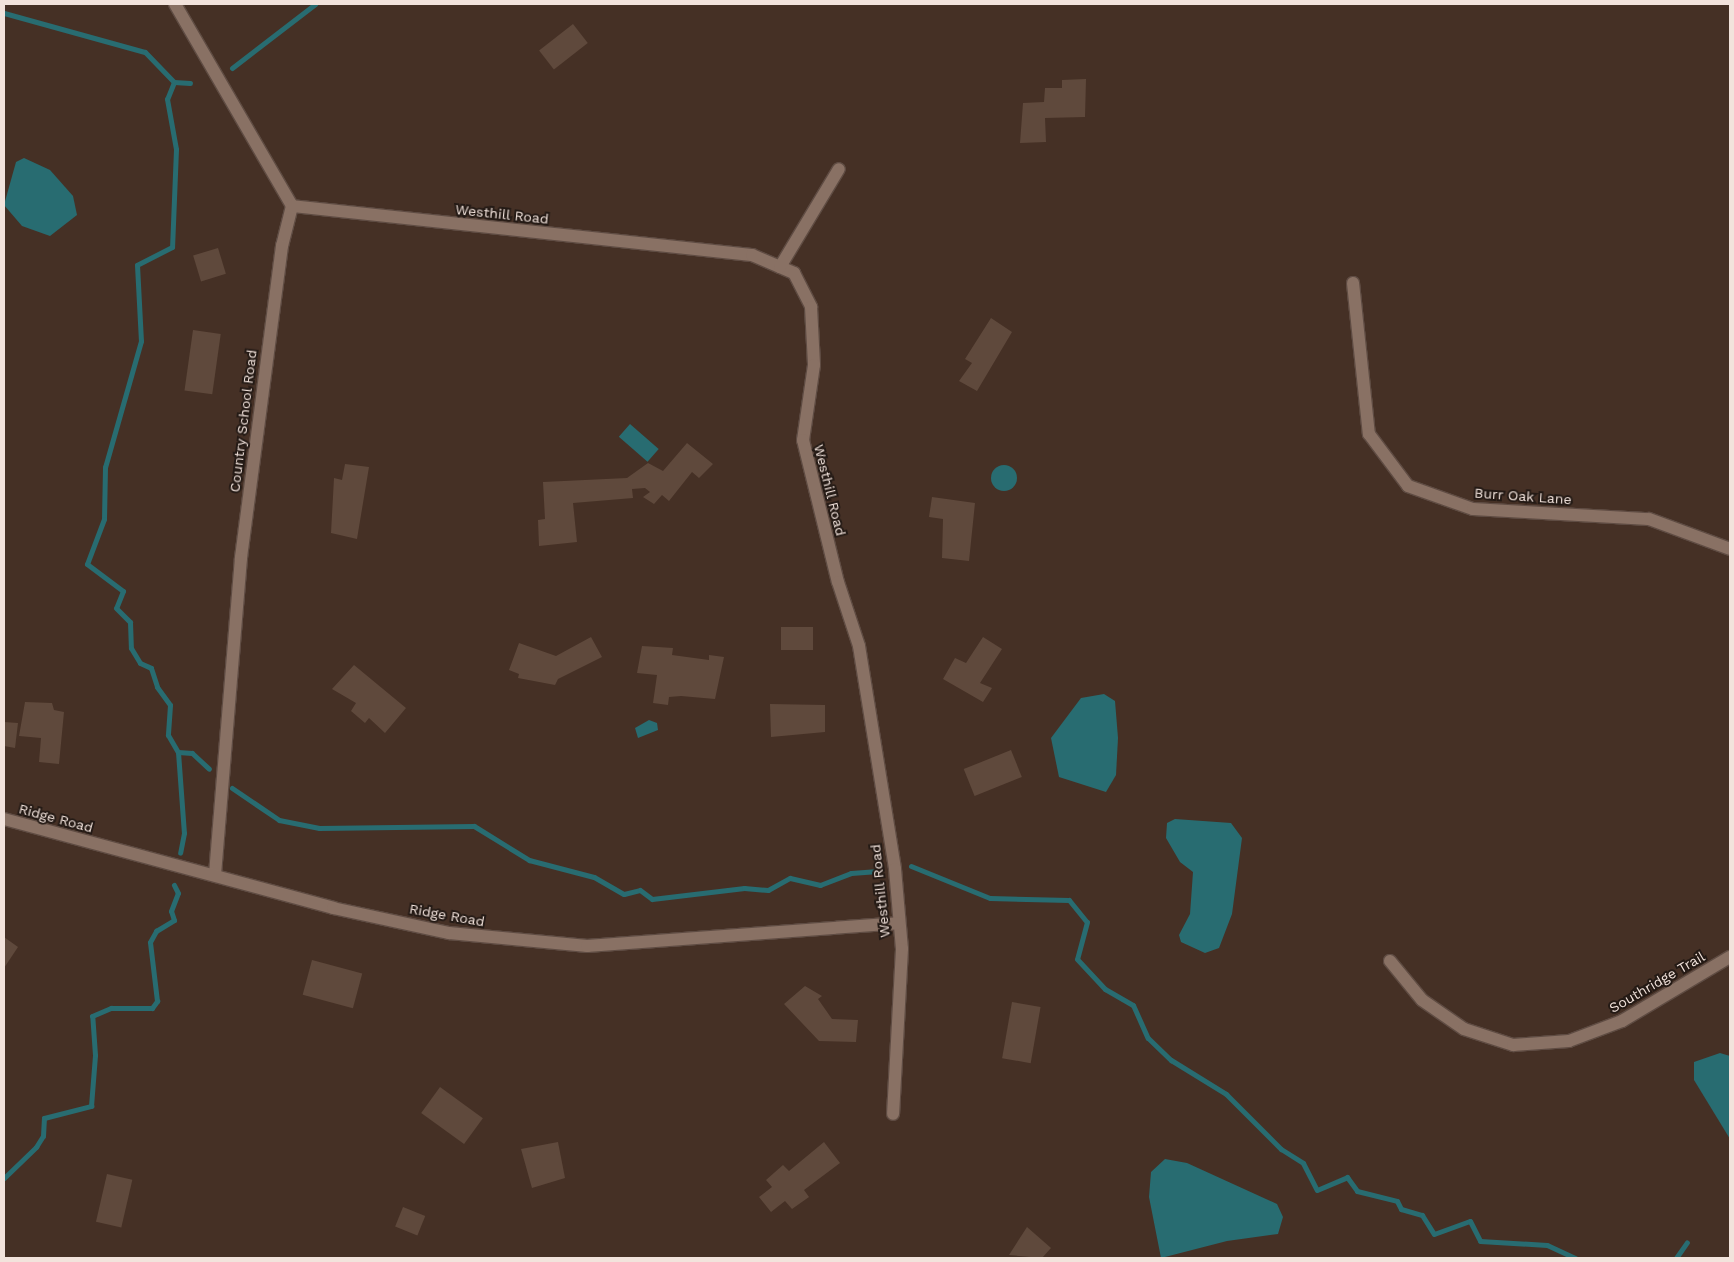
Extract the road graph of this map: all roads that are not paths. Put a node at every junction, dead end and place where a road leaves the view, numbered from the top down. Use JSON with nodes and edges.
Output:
{"nodes":[{"id":1,"x":175,"y":4,"type":"edge"},
{"id":2,"x":839,"y":168,"type":"dead end"},
{"id":3,"x":292,"y":206,"type":"junction"},
{"id":4,"x":780,"y":267,"type":"junction"},
{"id":5,"x":1353,"y":283,"type":"dead end"},
{"id":6,"x":1730,"y":549,"type":"edge"},
{"id":7,"x":4,"y":819,"type":"edge"},
{"id":8,"x":215,"y":875,"type":"junction"},
{"id":9,"x":898,"y":923,"type":"junction"},
{"id":10,"x":1730,"y":958,"type":"edge"},
{"id":11,"x":1390,"y":961,"type":"dead end"},
{"id":12,"x":894,"y":1114,"type":"dead end"}],
"edges":[{"from":1,"to":3,"type":"street"},
{"from":2,"to":4,"type":"street"},
{"from":3,"to":4,"type":"street","name":"Westhill Road"},
{"from":3,"to":8,"type":"street","name":"Country School Road"},
{"from":4,"to":9,"type":"street","name":"Westhill Road"},
{"from":5,"to":6,"type":"street","name":"Burr Oak Lane"},
{"from":7,"to":8,"type":"street","name":"Ridge Road"},
{"from":8,"to":9,"type":"street","name":"Ridge Road"},
{"from":9,"to":12,"type":"street","name":"Westhill Road"},
{"from":10,"to":11,"type":"street","name":"Southridge Trail"}]}
